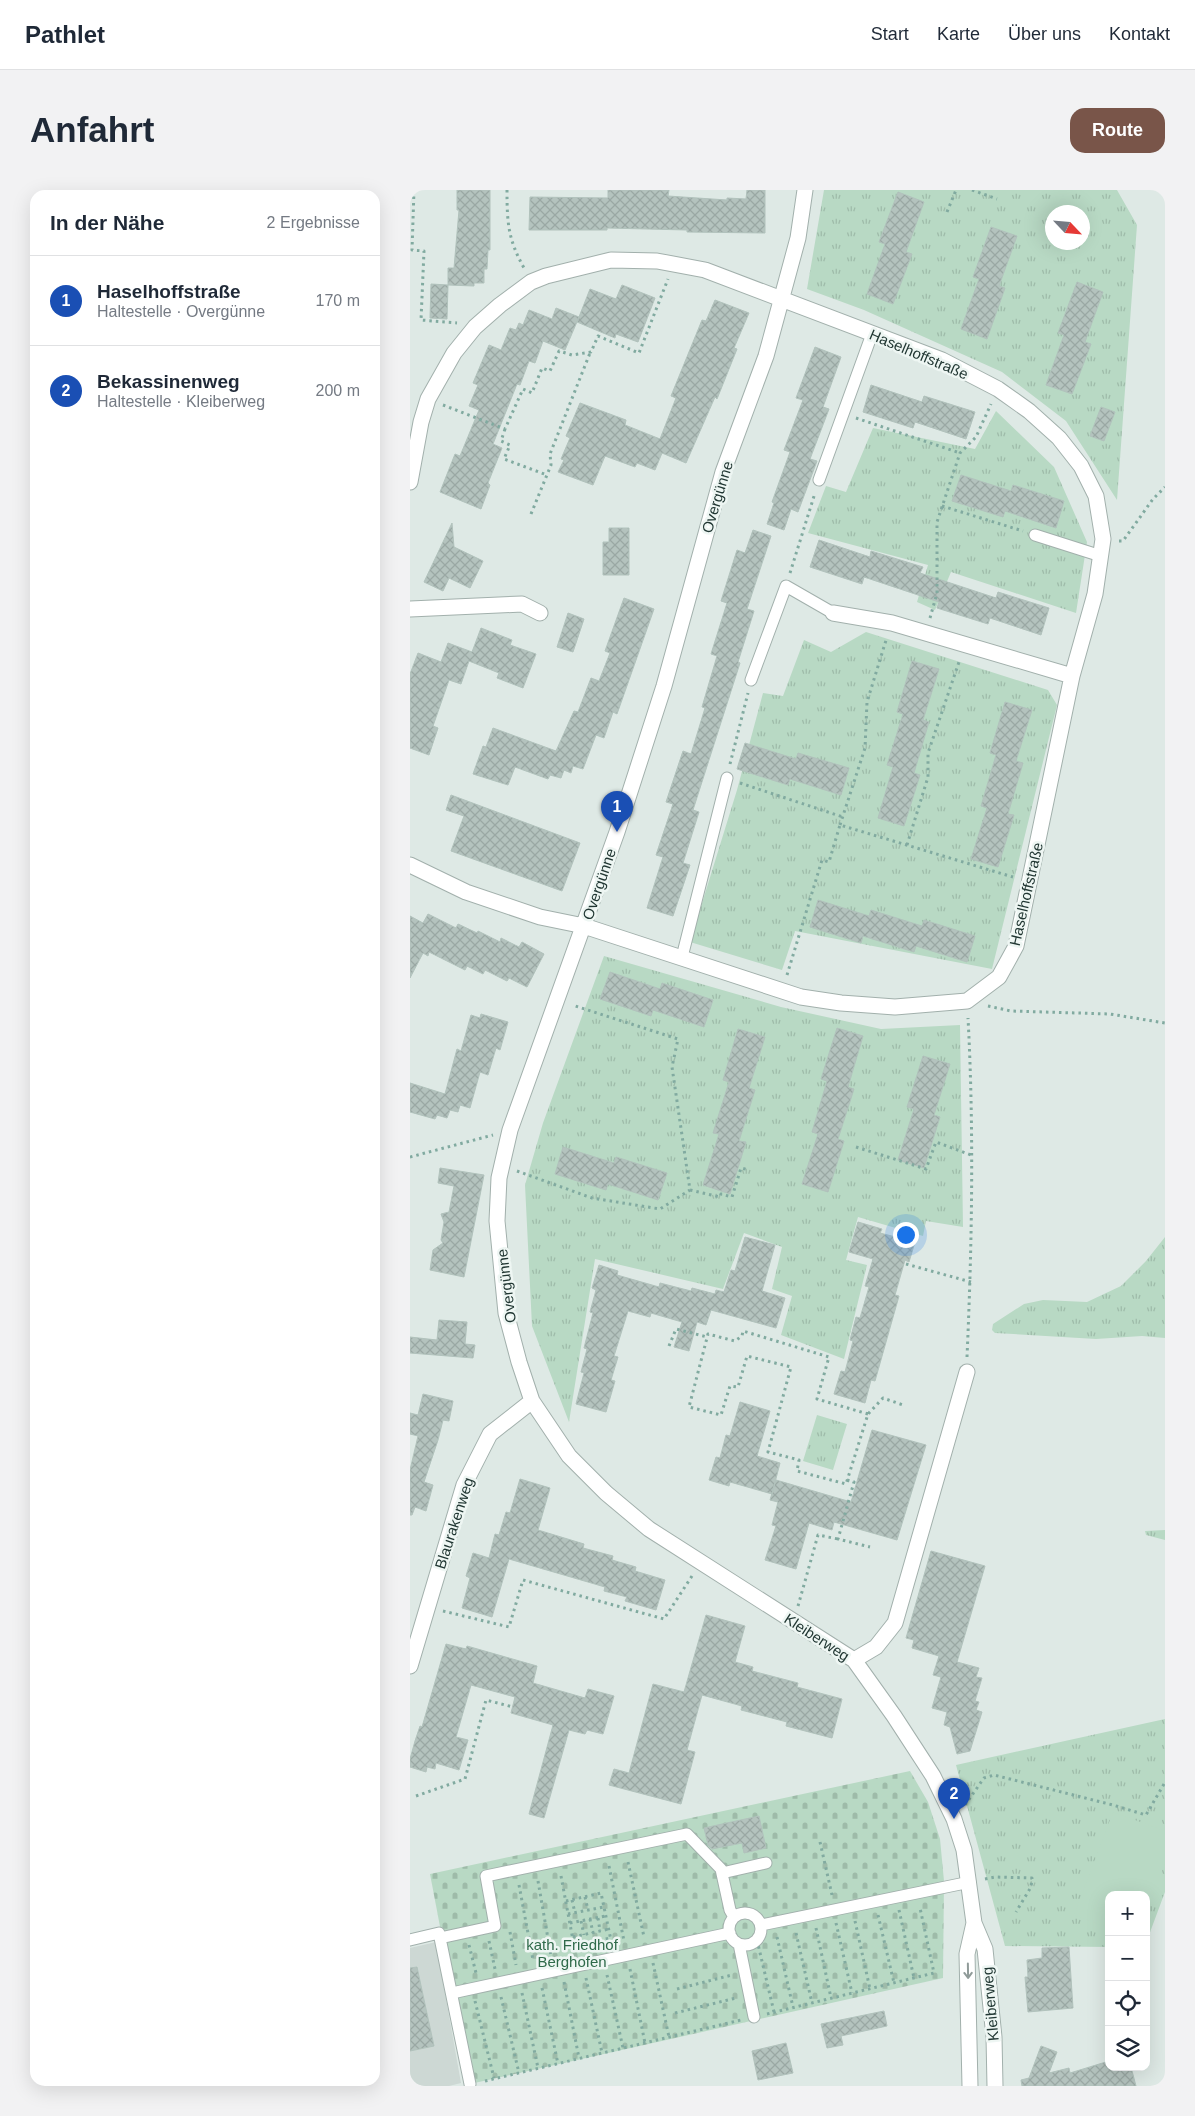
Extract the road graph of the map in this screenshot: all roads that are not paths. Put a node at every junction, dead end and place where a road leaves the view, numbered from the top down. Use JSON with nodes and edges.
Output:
{"nodes":[{"id":1,"x":805,"y":190,"type":"edge"},
{"id":2,"x":781,"y":300,"type":"junction"},
{"id":3,"x":872,"y":334,"type":"junction"},
{"id":4,"x":416,"y":421,"type":"edge"},
{"id":5,"x":819,"y":480,"type":"road end"},
{"id":6,"x":410,"y":482,"type":"edge"},
{"id":7,"x":1035,"y":536,"type":"road end"},
{"id":8,"x":1101,"y":556,"type":"junction"},
{"id":9,"x":410,"y":609,"type":"edge"},
{"id":10,"x":540,"y":613,"type":"dead end"},
{"id":11,"x":832,"y":613,"type":"joint"},
{"id":12,"x":1072,"y":676,"type":"junction"},
{"id":13,"x":752,"y":680,"type":"dead end"},
{"id":14,"x":727,"y":778,"type":"road end"},
{"id":15,"x":410,"y":865,"type":"edge"},
{"id":16,"x":584,"y":926,"type":"junction"},
{"id":17,"x":682,"y":957,"type":"junction"},
{"id":18,"x":967,"y":1372,"type":"road end"},
{"id":19,"x":532,"y":1401,"type":"junction"},
{"id":20,"x":570,"y":1456,"type":"joint"},
{"id":21,"x":854,"y":1660,"type":"junction"},
{"id":22,"x":410,"y":1666,"type":"edge"},
{"id":23,"x":766,"y":1863,"type":"dead end"},
{"id":24,"x":722,"y":1873,"type":"junction"},
{"id":25,"x":970,"y":1882,"type":"junction"},
{"id":26,"x":734,"y":1917,"type":"junction"},
{"id":27,"x":974,"y":1923,"type":"junction"},
{"id":28,"x":761,"y":1925,"type":"junction"},
{"id":29,"x":730,"y":1933,"type":"junction"},
{"id":30,"x":440,"y":1938,"type":"junction"},
{"id":31,"x":410,"y":1940,"type":"edge"},
{"id":32,"x":739,"y":1944,"type":"junction"},
{"id":33,"x":452,"y":1993,"type":"junction"},
{"id":34,"x":754,"y":2017,"type":"road end"},
{"id":35,"x":470,"y":2084,"type":"road end"},
{"id":36,"x":970,"y":2086,"type":"edge"},
{"id":37,"x":995,"y":2086,"type":"edge"}],
"edges":[{"from":1,"to":2,"type":"street","name":"Overgünne"},
{"from":2,"to":3,"type":"street","name":"Haselhoffstraße"},
{"from":2,"to":4,"type":"street","name":"Haselhoffstraße"},
{"from":2,"to":16,"type":"street","name":"Overgünne"},
{"from":3,"to":5,"type":"lane"},
{"from":3,"to":8,"type":"street","name":"Haselhoffstraße"},
{"from":4,"to":6,"type":"street","name":"Haselhoffstraße"},
{"from":7,"to":8,"type":"lane"},
{"from":8,"to":12,"type":"street","name":"Haselhoffstraße"},
{"from":9,"to":10,"type":"street"},
{"from":11,"to":12,"type":"street"},
{"from":11,"to":13,"type":"lane"},
{"from":12,"to":17,"type":"street","name":"Haselhoffstraße"},
{"from":14,"to":17,"type":"lane"},
{"from":15,"to":16,"type":"street"},
{"from":16,"to":17,"type":"street"},
{"from":16,"to":19,"type":"street","name":"Overgünne"},
{"from":18,"to":21,"type":"street"},
{"from":19,"to":20,"type":"street","name":"Overgünne"},
{"from":19,"to":22,"type":"street","name":"Blaurakenweg"},
{"from":20,"to":21,"type":"street","name":"Kleiberweg"},
{"from":21,"to":25,"type":"street","name":"Kleiberweg"},
{"from":23,"to":24,"type":"lane"},
{"from":24,"to":26,"type":"lane"},
{"from":24,"to":30,"type":"lane"},
{"from":25,"to":27,"type":"street","name":"Kleiberweg"},
{"from":25,"to":28,"type":"lane"},
{"from":26,"to":28,"type":"lane"},
{"from":26,"to":29,"type":"lane"},
{"from":27,"to":36,"type":"street","name":"Kleiberweg","one_way":true},
{"from":27,"to":37,"type":"street","name":"Kleiberweg"},
{"from":28,"to":32,"type":"lane"},
{"from":29,"to":32,"type":"lane"},
{"from":29,"to":33,"type":"lane"},
{"from":30,"to":31,"type":"lane"},
{"from":30,"to":33,"type":"lane"},
{"from":32,"to":34,"type":"lane"},
{"from":33,"to":35,"type":"lane"}]}
